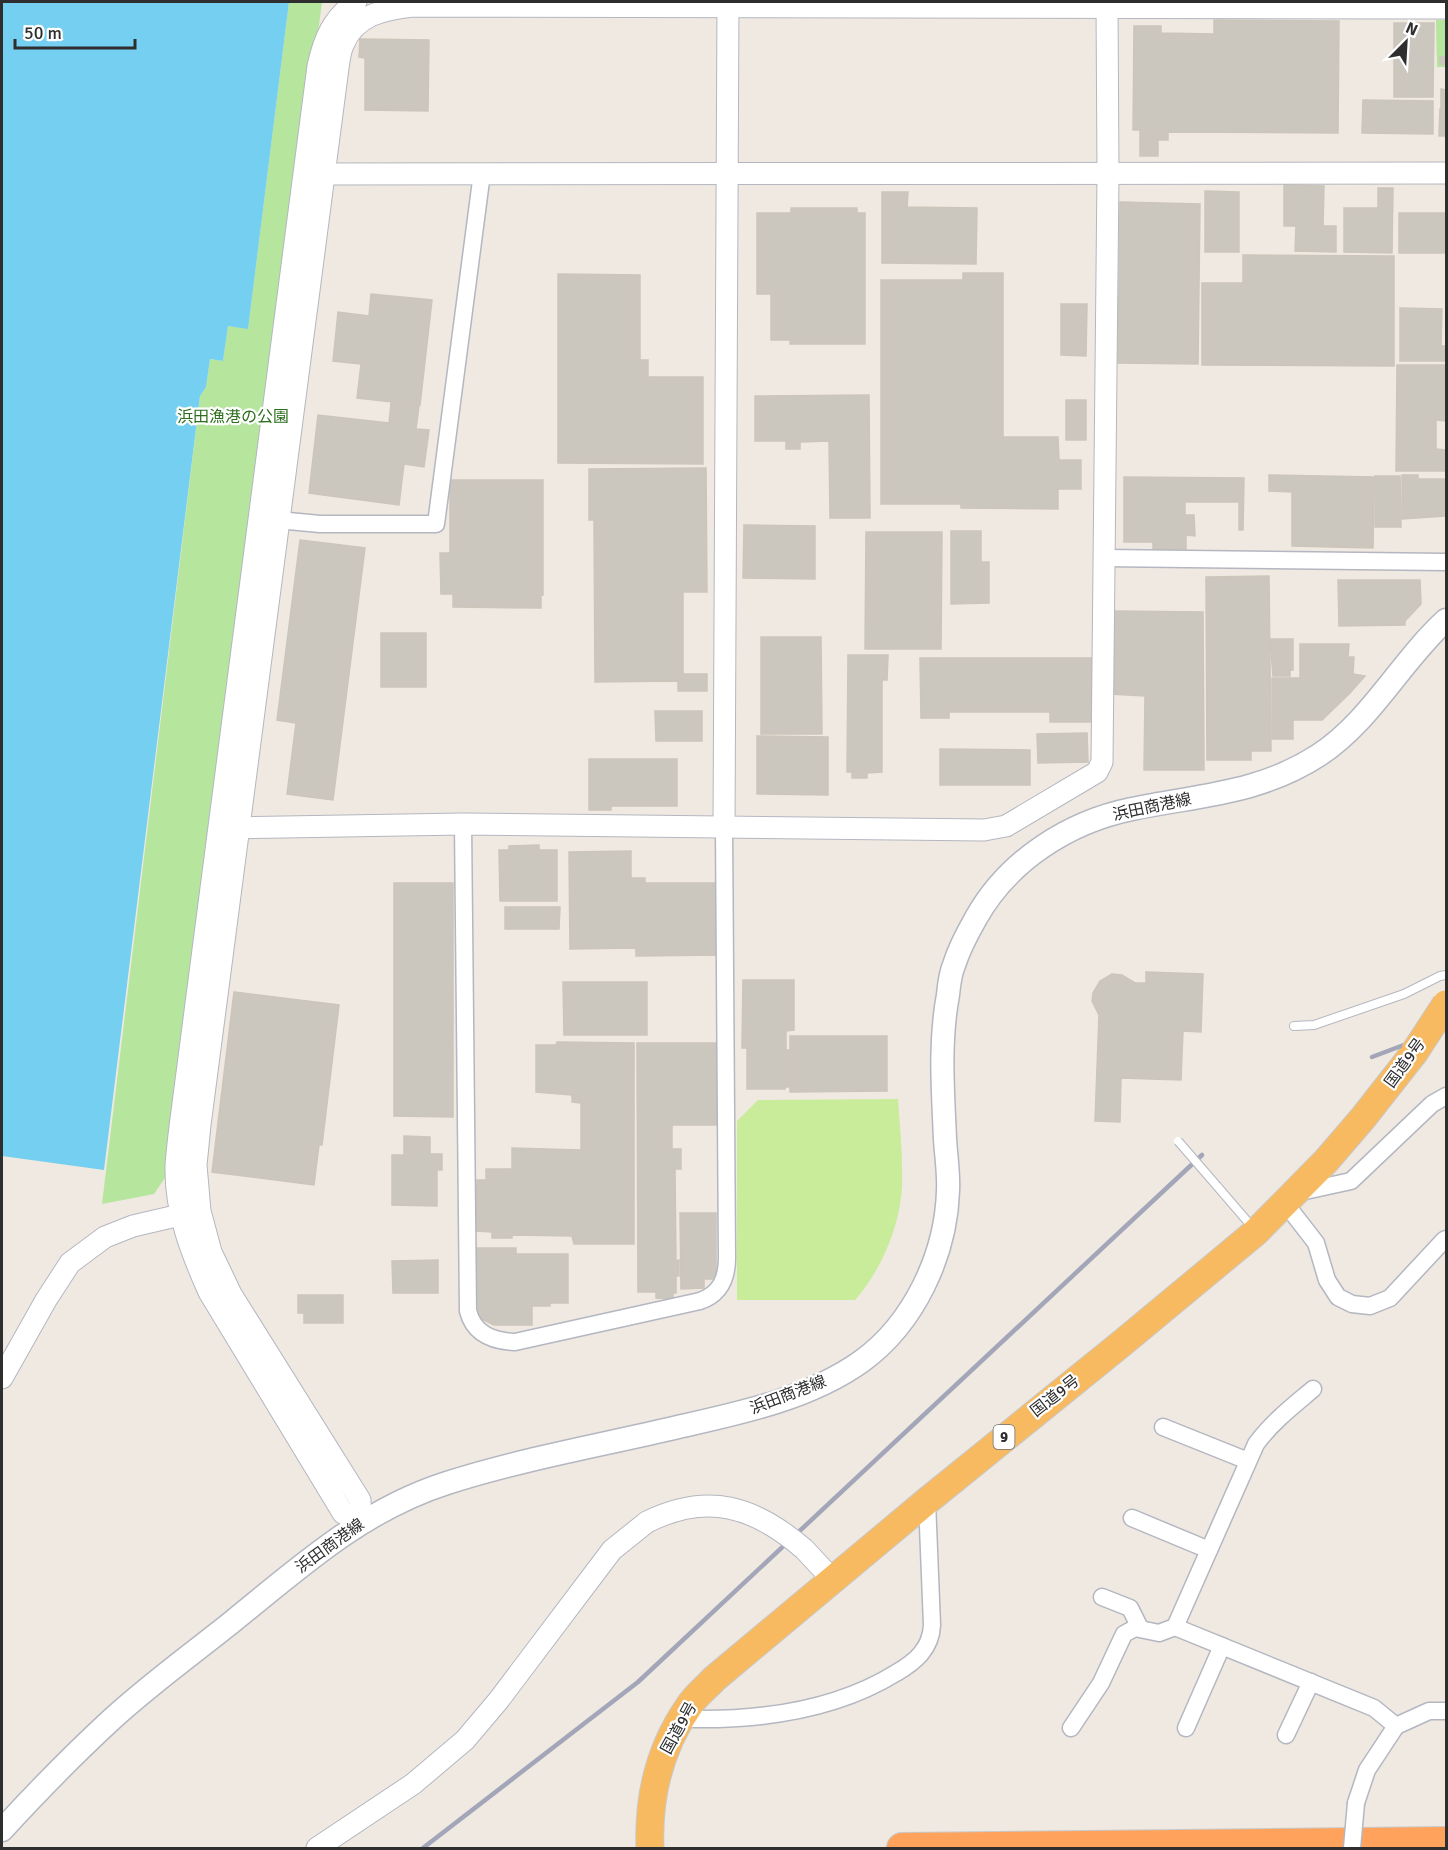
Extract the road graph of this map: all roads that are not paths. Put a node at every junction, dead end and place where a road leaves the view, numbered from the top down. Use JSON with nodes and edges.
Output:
{"nodes":[{"id":1,"x":356,"y":2,"type":"edge"},
{"id":2,"x":728,"y":4,"type":"edge"},
{"id":3,"x":1107,"y":5,"type":"edge"},
{"id":4,"x":1446,"y":8,"type":"edge"},
{"id":5,"x":482,"y":173,"type":"junction"},
{"id":6,"x":1446,"y":173,"type":"edge"},
{"id":7,"x":314,"y":174,"type":"junction"},
{"id":8,"x":727,"y":174,"type":"junction"},
{"id":9,"x":1108,"y":175,"type":"junction"},
{"id":10,"x":269,"y":519,"type":"junction"},
{"id":11,"x":1104,"y":558,"type":"junction"},
{"id":12,"x":1446,"y":562,"type":"edge"},
{"id":13,"x":1446,"y":620,"type":"edge"},
{"id":14,"x":463,"y":824,"type":"junction"},
{"id":15,"x":229,"y":828,"type":"junction"},
{"id":16,"x":724,"y":828,"type":"junction"},
{"id":17,"x":1446,"y":975,"type":"edge"},
{"id":18,"x":1446,"y":1003,"type":"edge"},
{"id":19,"x":1294,"y":1026,"type":"dead end"},
{"id":20,"x":1446,"y":1096,"type":"edge"},
{"id":21,"x":1178,"y":1141,"type":"dead end"},
{"id":22,"x":1290,"y":1198,"type":"junction"},
{"id":23,"x":190,"y":1212,"type":"junction"},
{"id":24,"x":1256,"y":1232,"type":"junction"},
{"id":25,"x":1446,"y":1239,"type":"edge"},
{"id":26,"x":2,"y":1377,"type":"edge"},
{"id":27,"x":1313,"y":1389,"type":"dead end"},
{"id":28,"x":1164,"y":1427,"type":"dead end"},
{"id":29,"x":1248,"y":1461,"type":"junction"},
{"id":30,"x":927,"y":1501,"type":"junction"},
{"id":31,"x":1132,"y":1518,"type":"dead end"},
{"id":32,"x":361,"y":1522,"type":"junction"},
{"id":33,"x":1209,"y":1550,"type":"junction"},
{"id":34,"x":832,"y":1579,"type":"junction"},
{"id":35,"x":1102,"y":1597,"type":"dead end"},
{"id":36,"x":1175,"y":1627,"type":"junction"},
{"id":37,"x":1140,"y":1628,"type":"junction"},
{"id":38,"x":1222,"y":1646,"type":"junction"},
{"id":39,"x":1311,"y":1682,"type":"junction"},
{"id":40,"x":1446,"y":1711,"type":"edge"},
{"id":41,"x":693,"y":1719,"type":"dead end"},
{"id":42,"x":1396,"y":1726,"type":"junction"},
{"id":43,"x":1071,"y":1728,"type":"dead end"},
{"id":44,"x":1186,"y":1728,"type":"dead end"},
{"id":45,"x":1286,"y":1735,"type":"dead end"},
{"id":46,"x":2,"y":1830,"type":"edge"},
{"id":47,"x":1309,"y":1842,"type":"junction"},
{"id":48,"x":1446,"y":1842,"type":"edge"},
{"id":49,"x":317,"y":1848,"type":"edge"},
{"id":50,"x":650,"y":1848,"type":"edge"},
{"id":51,"x":902,"y":1848,"type":"edge"},
{"id":52,"x":1354,"y":1848,"type":"edge"}],
"edges":[{"from":1,"to":7,"type":"street"},
{"from":2,"to":3,"type":"street"},
{"from":2,"to":7,"type":"street"},
{"from":2,"to":8,"type":"street"},
{"from":3,"to":4,"type":"street"},
{"from":3,"to":9,"type":"street"},
{"from":5,"to":7,"type":"street"},
{"from":5,"to":8,"type":"street"},
{"from":5,"to":10,"type":"street"},
{"from":6,"to":9,"type":"street"},
{"from":7,"to":10,"type":"street"},
{"from":8,"to":9,"type":"street"},
{"from":8,"to":16,"type":"street"},
{"from":9,"to":11,"type":"street"},
{"from":10,"to":15,"type":"street"},
{"from":11,"to":12,"type":"street"},
{"from":11,"to":16,"type":"street"},
{"from":13,"to":32,"type":"main road","name":"浜田商港線"},
{"from":14,"to":15,"type":"street"},
{"from":14,"to":16,"type":"street"},
{"from":14,"to":16,"type":"street"},
{"from":15,"to":23,"type":"street"},
{"from":17,"to":19,"type":"lane"},
{"from":18,"to":22,"type":"highway","name":"国道9号","number":"9","bridge":true},
{"from":20,"to":22,"type":"street"},
{"from":21,"to":24,"type":"lane","bridge":true},
{"from":22,"to":24,"type":"highway","name":"国道9号","number":"9"},
{"from":22,"to":25,"type":"street"},
{"from":23,"to":26,"type":"street"},
{"from":23,"to":32,"type":"street"},
{"from":24,"to":30,"type":"highway","name":"国道9号","number":"9"},
{"from":27,"to":29,"type":"street"},
{"from":28,"to":29,"type":"street"},
{"from":29,"to":33,"type":"street"},
{"from":30,"to":34,"type":"highway","name":"国道9号","number":"9"},
{"from":30,"to":41,"type":"street"},
{"from":31,"to":33,"type":"street"},
{"from":32,"to":46,"type":"main road","name":"浜田商港線"},
{"from":33,"to":36,"type":"street"},
{"from":34,"to":49,"type":"street","bridge":true},
{"from":34,"to":50,"type":"highway","name":"国道9号","number":"9"},
{"from":35,"to":37,"type":"street"},
{"from":36,"to":37,"type":"street"},
{"from":36,"to":38,"type":"street"},
{"from":37,"to":43,"type":"street"},
{"from":38,"to":39,"type":"street"},
{"from":38,"to":44,"type":"street"},
{"from":39,"to":42,"type":"street"},
{"from":39,"to":45,"type":"street"},
{"from":40,"to":42,"type":"street"},
{"from":42,"to":52,"type":"street","bridge":true},
{"from":47,"to":48,"type":"highway"},
{"from":47,"to":51,"type":"highway"},
{"from":47,"to":52,"type":"highway"}]}
